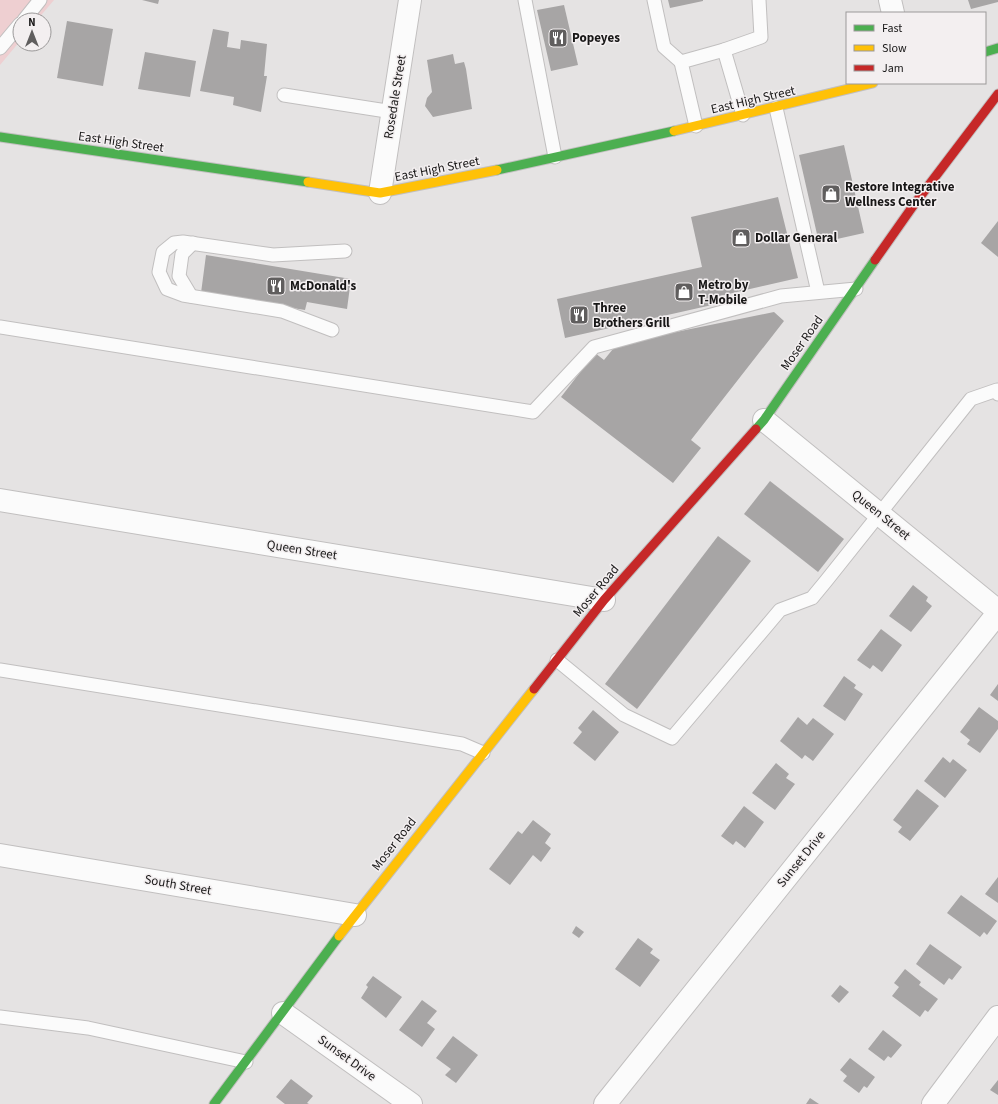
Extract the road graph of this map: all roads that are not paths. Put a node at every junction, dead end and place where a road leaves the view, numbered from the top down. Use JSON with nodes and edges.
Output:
{"nodes":[{"id":1,"x":40,"y":0,"type":"edge"},
{"id":2,"x":410,"y":0,"type":"edge"},
{"id":3,"x":525,"y":0,"type":"edge"},
{"id":4,"x":654,"y":0,"type":"edge"},
{"id":5,"x":759,"y":0,"type":"edge"},
{"id":6,"x":890,"y":0,"type":"edge"},
{"id":7,"x":30,"y":12,"type":"edge"},
{"id":8,"x":893,"y":12,"type":"edge"},
{"id":9,"x":12,"y":34,"type":"edge"},
{"id":10,"x":0,"y":48,"type":"edge"},
{"id":11,"x":998,"y":48,"type":"edge"},
{"id":12,"x":724,"y":50,"type":"junction"},
{"id":13,"x":986,"y":52,"type":"edge"},
{"id":14,"x":681,"y":62,"type":"junction"},
{"id":15,"x":869,"y":84,"type":"edge"},
{"id":16,"x":998,"y":94,"type":"edge"},
{"id":17,"x":284,"y":95,"type":"dead end"},
{"id":18,"x":776,"y":108,"type":"junction"},
{"id":19,"x":393,"y":112,"type":"junction"},
{"id":20,"x":743,"y":115,"type":"junction"},
{"id":21,"x":696,"y":126,"type":"junction"},
{"id":22,"x":0,"y":137,"type":"edge"},
{"id":23,"x":555,"y":158,"type":"junction"},
{"id":24,"x":380,"y":194,"type":"junction"},
{"id":25,"x":193,"y":243,"type":"junction"},
{"id":26,"x":345,"y":251,"type":"dead end"},
{"id":27,"x":856,"y":289,"type":"junction"},
{"id":28,"x":818,"y":292,"type":"junction"},
{"id":29,"x":191,"y":296,"type":"junction"},
{"id":30,"x":0,"y":327,"type":"edge"},
{"id":31,"x":332,"y":330,"type":"dead end"},
{"id":32,"x":997,"y":392,"type":"edge"},
{"id":33,"x":764,"y":420,"type":"junction"},
{"id":34,"x":0,"y":500,"type":"edge"},
{"id":35,"x":880,"y":514,"type":"junction"},
{"id":36,"x":604,"y":600,"type":"junction"},
{"id":37,"x":998,"y":612,"type":"edge"},
{"id":38,"x":556,"y":660,"type":"junction"},
{"id":39,"x":0,"y":670,"type":"edge"},
{"id":40,"x":483,"y":753,"type":"junction"},
{"id":41,"x":0,"y":855,"type":"edge"},
{"id":42,"x":355,"y":915,"type":"junction"},
{"id":43,"x":283,"y":1013,"type":"junction"},
{"id":44,"x":0,"y":1017,"type":"edge"},
{"id":45,"x":998,"y":1018,"type":"edge"},
{"id":46,"x":246,"y":1062,"type":"junction"},
{"id":47,"x":214,"y":1104,"type":"edge"},
{"id":48,"x":411,"y":1104,"type":"edge"},
{"id":49,"x":605,"y":1104,"type":"edge"},
{"id":50,"x":933,"y":1104,"type":"edge"}],
"edges":[{"from":1,"to":7,"type":"lane"},
{"from":2,"to":19,"type":"street","name":"Rosedale Street"},
{"from":3,"to":23,"type":"lane"},
{"from":4,"to":14,"type":"lane"},
{"from":5,"to":12,"type":"lane"},
{"from":6,"to":8,"type":"street"},
{"from":9,"to":10,"type":"lane"},
{"from":11,"to":13,"type":"street"},
{"from":12,"to":14,"type":"lane"},
{"from":12,"to":20,"type":"lane"},
{"from":14,"to":21,"type":"lane"},
{"from":15,"to":18,"type":"street","name":"East High Street"},
{"from":16,"to":27,"type":"street","name":"Moser Road"},
{"from":17,"to":19,"type":"lane"},
{"from":18,"to":20,"type":"street","name":"East High Street"},
{"from":18,"to":28,"type":"lane"},
{"from":19,"to":24,"type":"street","name":"Rosedale Street"},
{"from":20,"to":21,"type":"street","name":"East High Street"},
{"from":21,"to":23,"type":"street","name":"East High Street"},
{"from":22,"to":24,"type":"street","name":"East High Street"},
{"from":23,"to":24,"type":"street","name":"East High Street"},
{"from":25,"to":26,"type":"lane"},
{"from":25,"to":29,"type":"lane"},
{"from":25,"to":29,"type":"lane"},
{"from":27,"to":28,"type":"lane"},
{"from":27,"to":33,"type":"street","name":"Moser Road"},
{"from":28,"to":30,"type":"lane"},
{"from":29,"to":31,"type":"lane"},
{"from":32,"to":35,"type":"lane"},
{"from":33,"to":35,"type":"street","name":"Queen Street"},
{"from":33,"to":36,"type":"street","name":"Moser Road"},
{"from":34,"to":36,"type":"street","name":"Queen Street"},
{"from":35,"to":37,"type":"street","name":"Queen Street"},
{"from":35,"to":38,"type":"lane"},
{"from":36,"to":38,"type":"street","name":"Moser Road"},
{"from":37,"to":49,"type":"street","name":"Sunset Drive"},
{"from":38,"to":40,"type":"street","name":"Moser Road"},
{"from":39,"to":40,"type":"lane"},
{"from":40,"to":42,"type":"street","name":"Moser Road"},
{"from":41,"to":42,"type":"street","name":"South Street"},
{"from":42,"to":43,"type":"street","name":"Moser Road"},
{"from":43,"to":46,"type":"street","name":"Moser Road"},
{"from":43,"to":48,"type":"street","name":"Sunset Drive"},
{"from":44,"to":46,"type":"lane"},
{"from":45,"to":50,"type":"street"},
{"from":46,"to":47,"type":"street","name":"Moser Road"}]}
